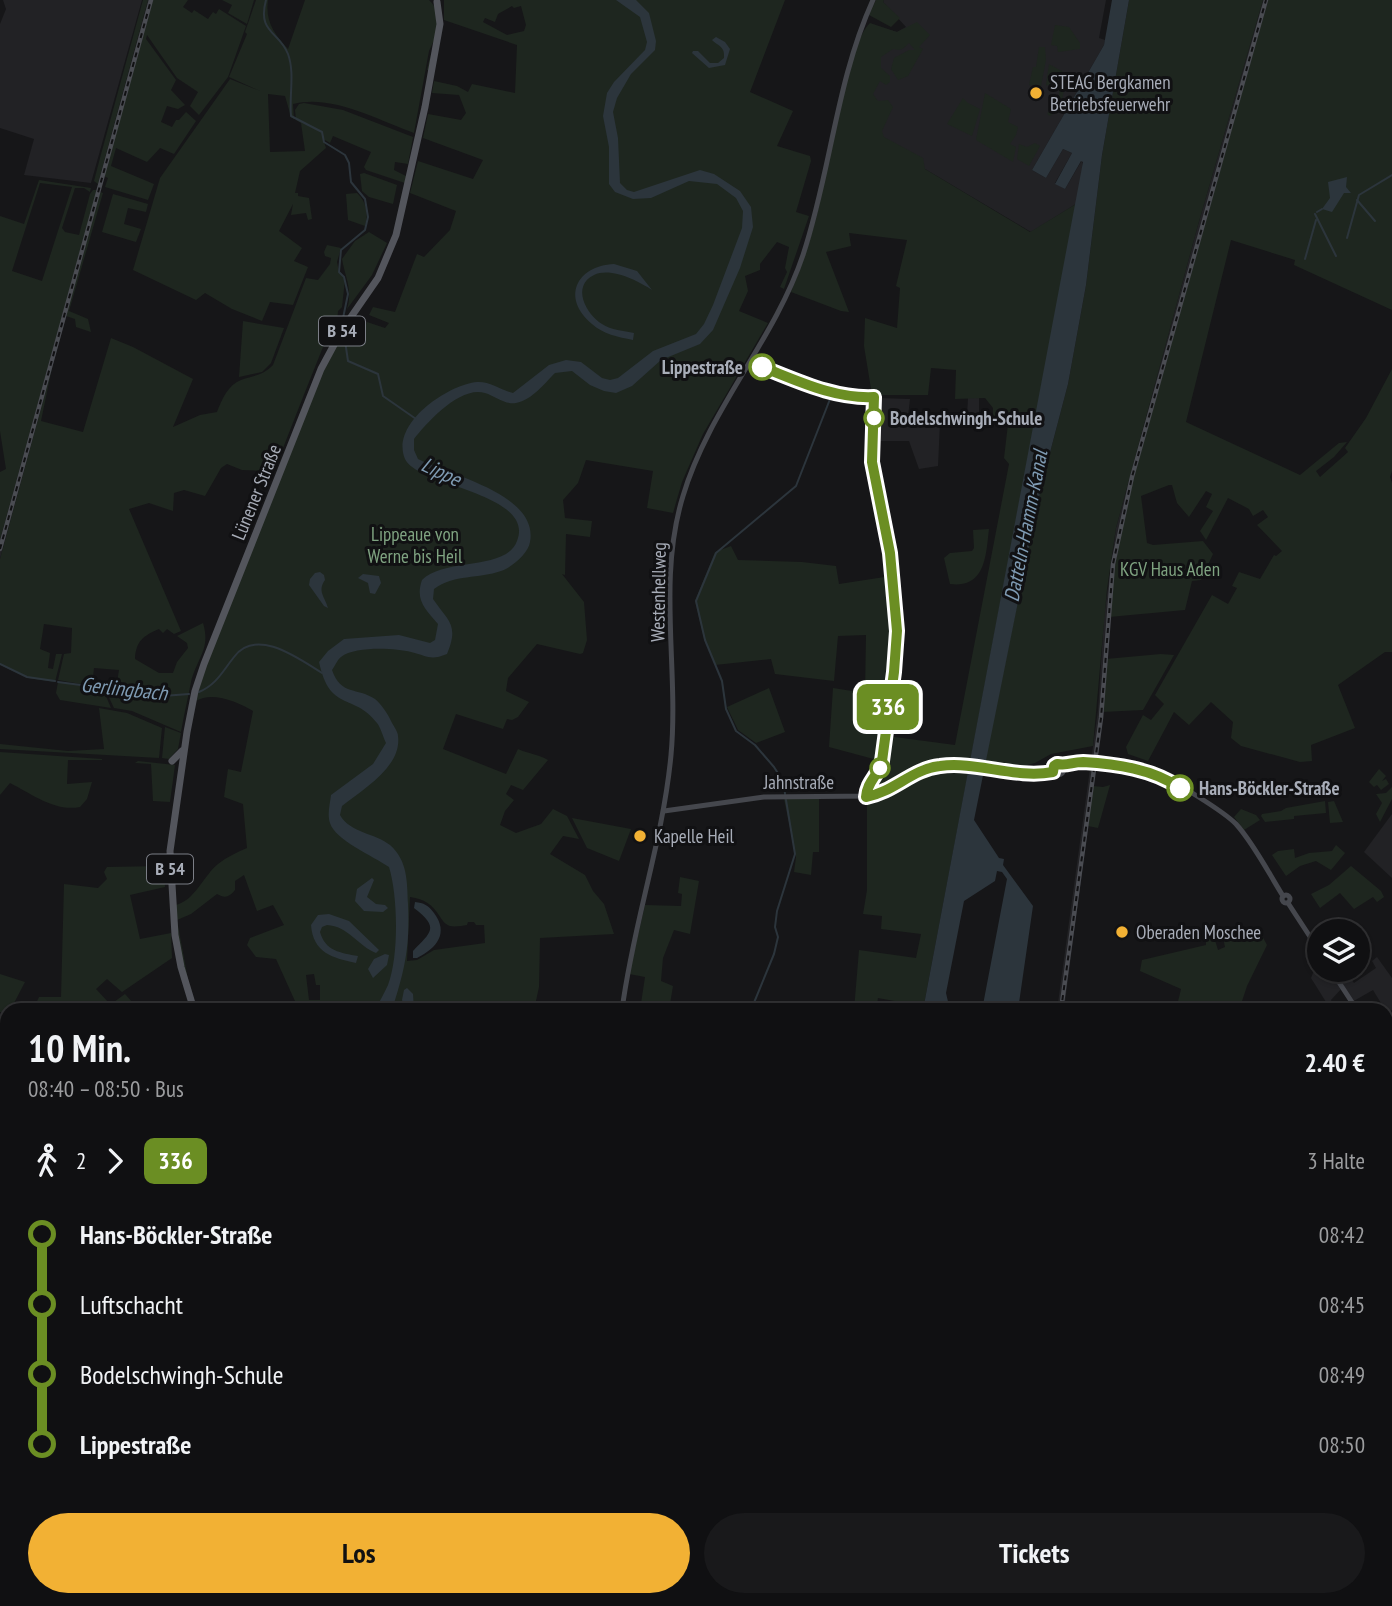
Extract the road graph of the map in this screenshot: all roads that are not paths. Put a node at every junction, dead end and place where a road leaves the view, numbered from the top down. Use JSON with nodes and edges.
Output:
{"nodes":[{"id":1,"x":873,"y":0,"type":"edge"},
{"id":2,"x":436,"y":1,"type":"edge"},
{"id":3,"x":184,"y":747,"type":"junction"},
{"id":4,"x":172,"y":761,"type":"dead end"},
{"id":5,"x":664,"y":811,"type":"junction"},
{"id":6,"x":1307,"y":933,"type":"edge"},
{"id":7,"x":1339,"y":982,"type":"edge"},
{"id":8,"x":192,"y":1003,"type":"edge"},
{"id":9,"x":623,"y":1003,"type":"edge"},
{"id":10,"x":1352,"y":1003,"type":"edge"}],
"edges":[{"from":1,"to":5,"type":"main road","name":"Westenhellweg"},
{"from":2,"to":3,"type":"main road","name":"Lünener Straße","number":"B 54"},
{"from":3,"to":4,"type":"main road"},
{"from":3,"to":8,"type":"main road","name":"Lünener Straße","number":"B 54"},
{"from":5,"to":6,"type":"main road","name":"Jahnstraße"},
{"from":5,"to":9,"type":"main road","name":"Westenhellweg"},
{"from":7,"to":10,"type":"main road"}]}
